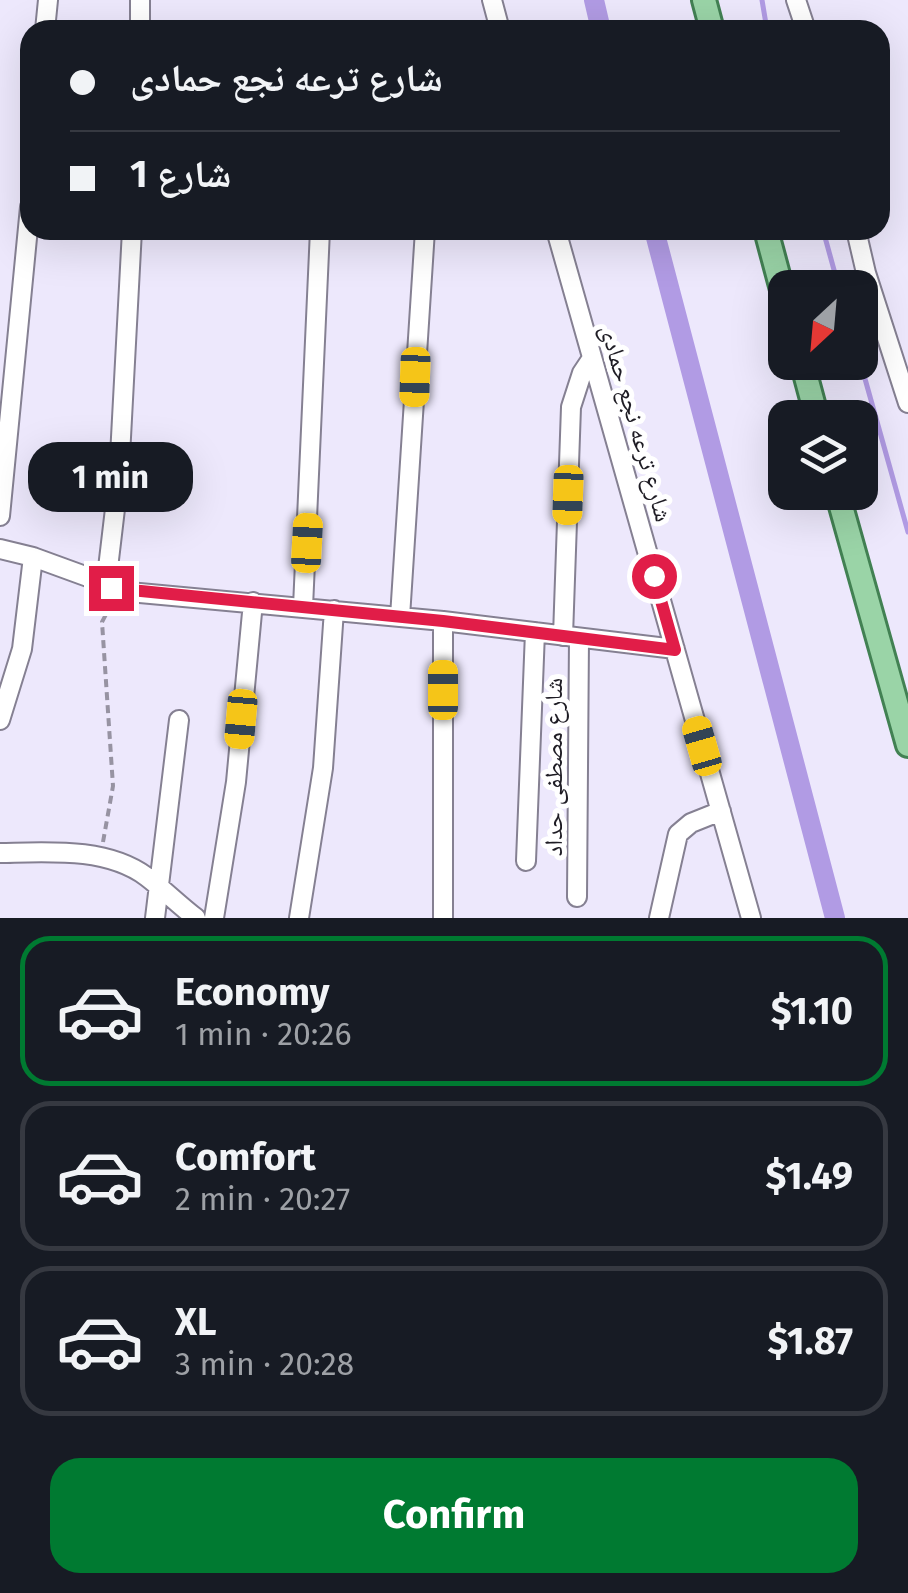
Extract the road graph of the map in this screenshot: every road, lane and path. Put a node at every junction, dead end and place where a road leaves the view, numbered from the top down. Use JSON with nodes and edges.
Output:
{"nodes":[{"id":1,"x":27,"y":240,"type":"edge"},
{"id":2,"x":131,"y":240,"type":"edge"},
{"id":3,"x":320,"y":240,"type":"edge"},
{"id":4,"x":424,"y":240,"type":"edge"},
{"id":5,"x":559,"y":240,"type":"edge"},
{"id":6,"x":769,"y":240,"type":"edge"},
{"id":7,"x":858,"y":240,"type":"edge"},
{"id":8,"x":777,"y":270,"type":"edge"},
{"id":9,"x":592,"y":358,"type":"junction"},
{"id":10,"x":908,"y":403,"type":"edge"},
{"id":11,"x":842,"y":510,"type":"edge"},
{"id":12,"x":0,"y":516,"type":"edge"},
{"id":13,"x":0,"y":549,"type":"edge"},
{"id":14,"x":33,"y":557,"type":"junction"},
{"id":15,"x":113,"y":588,"type":"junction"},
{"id":16,"x":253,"y":602,"type":"junction"},
{"id":17,"x":303,"y":607,"type":"junction"},
{"id":18,"x":334,"y":610,"type":"junction"},
{"id":19,"x":400,"y":616,"type":"junction"},
{"id":20,"x":443,"y":621,"type":"junction"},
{"id":21,"x":535,"y":632,"type":"junction"},
{"id":22,"x":571,"y":636,"type":"junction"},
{"id":23,"x":675,"y":650,"type":"junction"},
{"id":24,"x":0,"y":720,"type":"edge"},
{"id":25,"x":179,"y":720,"type":"dead end"},
{"id":26,"x":908,"y":745,"type":"edge"},
{"id":27,"x":721,"y":811,"type":"junction"},
{"id":28,"x":0,"y":853,"type":"edge"},
{"id":29,"x":99,"y":856,"type":"junction"},
{"id":30,"x":526,"y":861,"type":"dead end"},
{"id":31,"x":157,"y":886,"type":"junction"},
{"id":32,"x":577,"y":896,"type":"dead end"},
{"id":33,"x":154,"y":918,"type":"edge"},
{"id":34,"x":196,"y":918,"type":"edge"},
{"id":35,"x":214,"y":918,"type":"edge"},
{"id":36,"x":299,"y":918,"type":"edge"},
{"id":37,"x":444,"y":918,"type":"edge"},
{"id":38,"x":659,"y":918,"type":"edge"},
{"id":39,"x":751,"y":918,"type":"edge"}],
"edges":[{"from":1,"to":12,"type":"street"},
{"from":2,"to":15,"type":"street"},
{"from":3,"to":17,"type":"street"},
{"from":4,"to":19,"type":"street"},
{"from":5,"to":9,"type":"street","name":"شارع ترعه نجع حمادى"},
{"from":6,"to":8,"type":"main road"},
{"from":7,"to":10,"type":"street"},
{"from":9,"to":22,"type":"street","name":"شارع مصطفى حداد"},
{"from":9,"to":23,"type":"street","name":"شارع ترعه نجع حمادى"},
{"from":11,"to":26,"type":"main road"},
{"from":13,"to":14,"type":"street"},
{"from":14,"to":15,"type":"street"},
{"from":14,"to":24,"type":"street"},
{"from":15,"to":16,"type":"street"},
{"from":15,"to":29,"type":"path"},
{"from":16,"to":17,"type":"street"},
{"from":16,"to":35,"type":"street"},
{"from":17,"to":18,"type":"street"},
{"from":18,"to":19,"type":"street"},
{"from":18,"to":36,"type":"street"},
{"from":19,"to":20,"type":"street"},
{"from":20,"to":21,"type":"street"},
{"from":20,"to":37,"type":"street"},
{"from":21,"to":22,"type":"street"},
{"from":21,"to":30,"type":"street"},
{"from":22,"to":23,"type":"street"},
{"from":22,"to":32,"type":"street","name":"شارع مصطفى حداد"},
{"from":23,"to":27,"type":"street","name":"شارع ترعه نجع حمادى"},
{"from":25,"to":31,"type":"street"},
{"from":27,"to":38,"type":"street"},
{"from":27,"to":39,"type":"street","name":"شارع ترعه نجع حمادى"},
{"from":28,"to":29,"type":"street"},
{"from":29,"to":31,"type":"street"},
{"from":31,"to":33,"type":"street"},
{"from":31,"to":34,"type":"street"}]}
